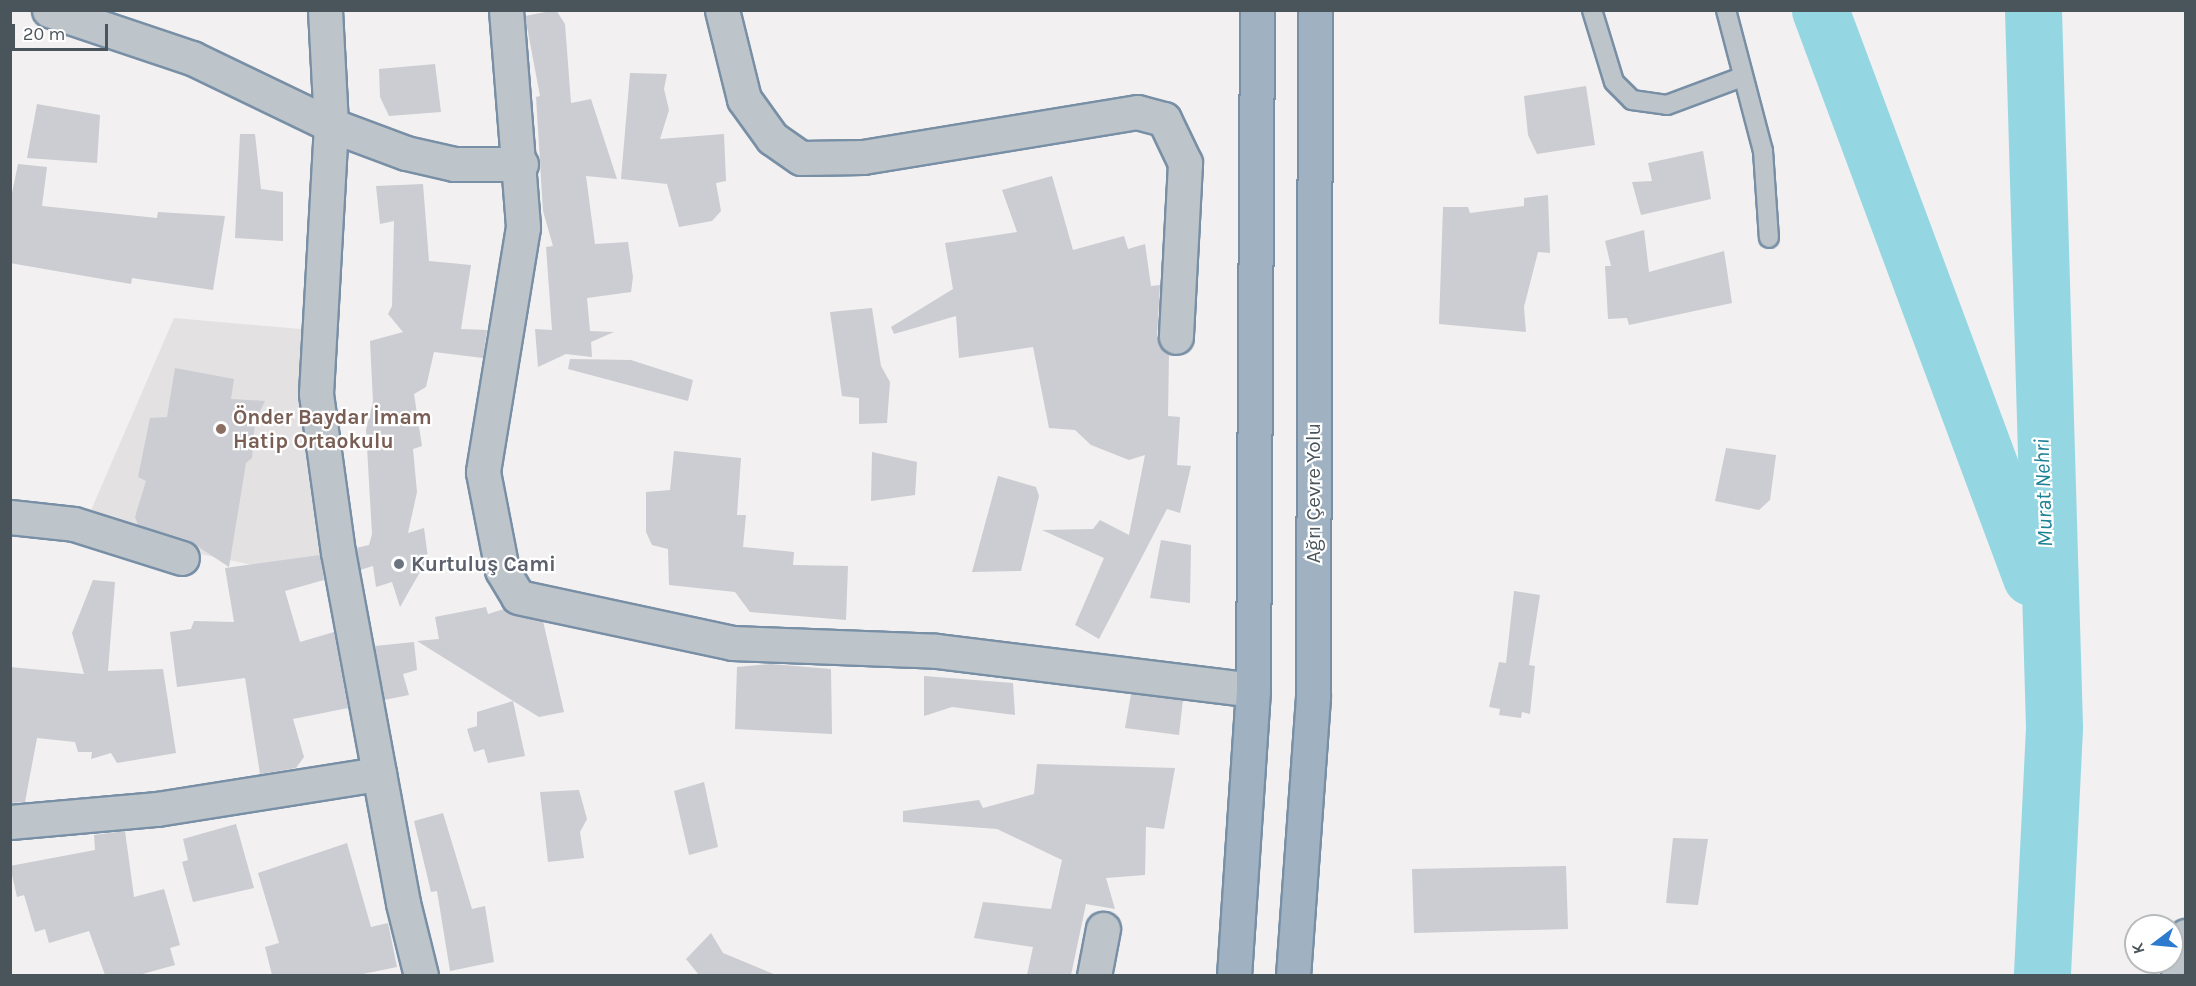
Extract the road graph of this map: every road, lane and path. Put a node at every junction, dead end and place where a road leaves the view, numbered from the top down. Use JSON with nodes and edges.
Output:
{"nodes":[{"id":1,"x":49,"y":10,"type":"edge"},
{"id":2,"x":325,"y":10,"type":"edge"},
{"id":3,"x":506,"y":10,"type":"edge"},
{"id":4,"x":722,"y":10,"type":"edge"},
{"id":5,"x":1257,"y":10,"type":"edge"},
{"id":6,"x":1315,"y":10,"type":"edge"},
{"id":7,"x":1592,"y":10,"type":"edge"},
{"id":8,"x":1726,"y":10,"type":"edge"},
{"id":9,"x":1742,"y":77,"type":"junction"},
{"id":10,"x":331,"y":124,"type":"junction"},
{"id":11,"x":521,"y":164,"type":"junction"},
{"id":12,"x":1769,"y":238,"type":"dead end"},
{"id":13,"x":1176,"y":336,"type":"dead end"},
{"id":14,"x":10,"y":517,"type":"edge"},
{"id":15,"x":182,"y":558,"type":"dead end"},
{"id":16,"x":1253,"y":690,"type":"junction"},
{"id":17,"x":379,"y":774,"type":"junction"},
{"id":18,"x":10,"y":822,"type":"edge"},
{"id":19,"x":1103,"y":929,"type":"dead end"},
{"id":20,"x":2186,"y":936,"type":"edge"},
{"id":21,"x":421,"y":975,"type":"edge"},
{"id":22,"x":1094,"y":975,"type":"edge"},
{"id":23,"x":1234,"y":975,"type":"edge"},
{"id":24,"x":1293,"y":975,"type":"edge"},
{"id":25,"x":2178,"y":975,"type":"edge"}],
"edges":[{"from":1,"to":10,"type":"street"},
{"from":2,"to":10,"type":"street"},
{"from":3,"to":11,"type":"street"},
{"from":4,"to":13,"type":"street"},
{"from":5,"to":16,"type":"highway"},
{"from":6,"to":24,"type":"highway","name":"Ağrı Çevre Yolu"},
{"from":7,"to":9,"type":"lane"},
{"from":8,"to":9,"type":"lane"},
{"from":9,"to":12,"type":"lane"},
{"from":10,"to":11,"type":"street"},
{"from":10,"to":17,"type":"street"},
{"from":11,"to":16,"type":"street"},
{"from":14,"to":15,"type":"street"},
{"from":16,"to":23,"type":"highway"},
{"from":17,"to":18,"type":"street"},
{"from":17,"to":21,"type":"street"},
{"from":19,"to":22,"type":"street"},
{"from":20,"to":25,"type":"street"}]}
